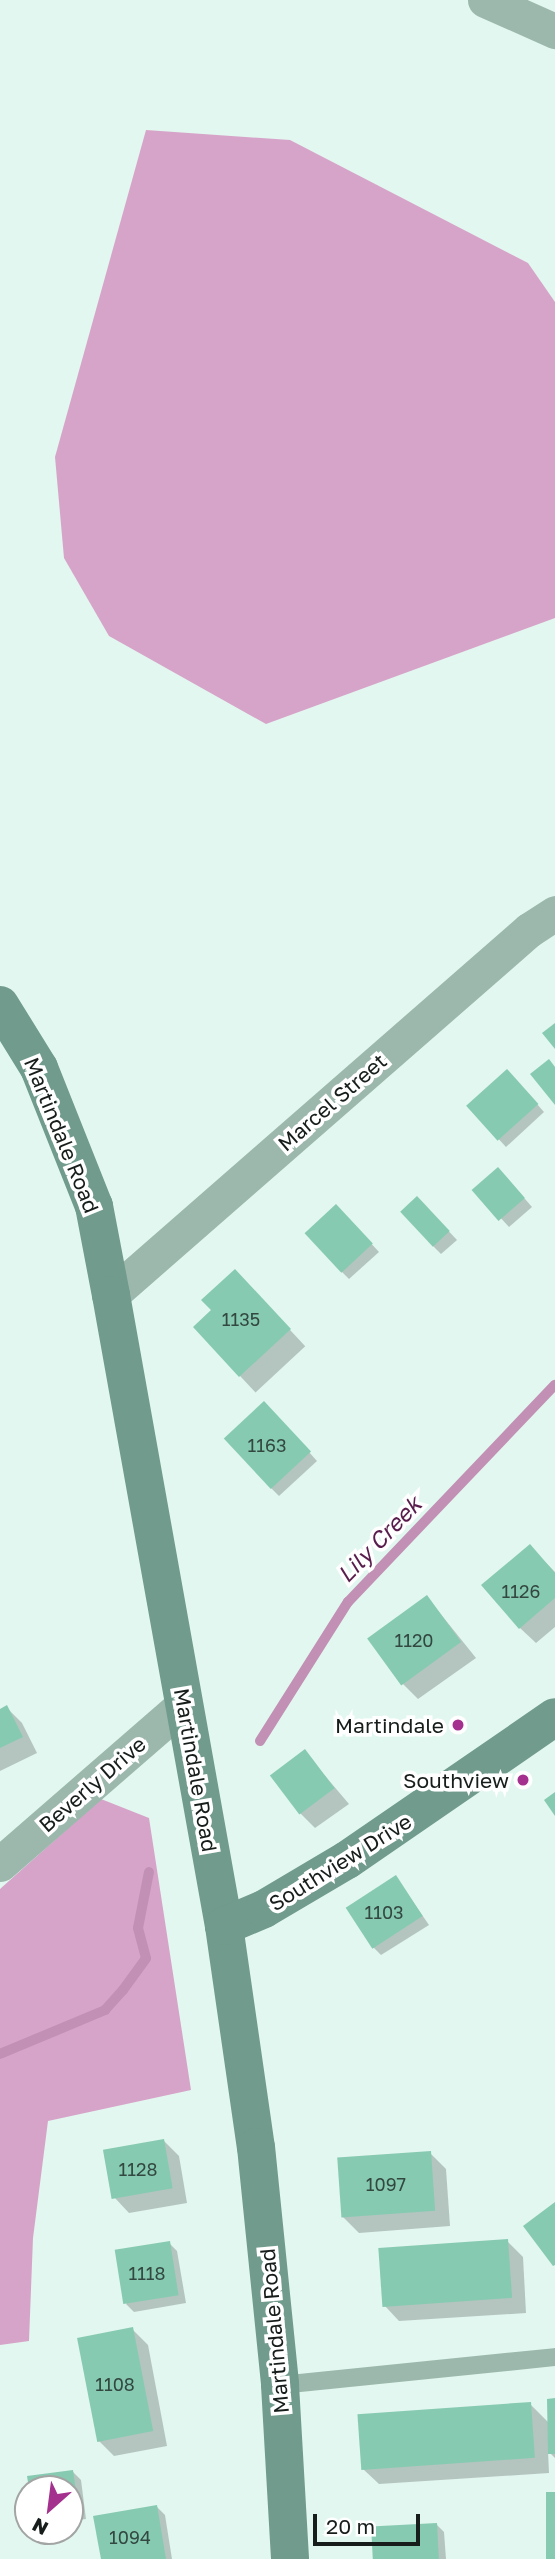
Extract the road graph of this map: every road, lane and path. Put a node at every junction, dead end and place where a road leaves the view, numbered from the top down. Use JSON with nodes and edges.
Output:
{"nodes":[{"id":1,"x":485,"y":0,"type":"edge"},
{"id":2,"x":555,"y":31,"type":"edge"},
{"id":3,"x":555,"y":913,"type":"edge"},
{"id":4,"x":0,"y":1005,"type":"edge"},
{"id":5,"x":111,"y":1295,"type":"junction"},
{"id":6,"x":184,"y":1704,"type":"junction"},
{"id":7,"x":555,"y":1717,"type":"edge"},
{"id":8,"x":0,"y":1864,"type":"edge"},
{"id":9,"x":224,"y":1926,"type":"junction"},
{"id":10,"x":555,"y":2357,"type":"edge"},
{"id":11,"x":280,"y":2385,"type":"junction"},
{"id":12,"x":290,"y":2559,"type":"edge"}],
"edges":[{"from":1,"to":2,"type":"street"},
{"from":3,"to":5,"type":"street","name":"Marcel Street"},
{"from":4,"to":5,"type":"street","name":"Martindale Road"},
{"from":5,"to":6,"type":"street","name":"Martindale Road"},
{"from":6,"to":8,"type":"street","name":"Beverly Drive"},
{"from":6,"to":9,"type":"street","name":"Martindale Road"},
{"from":7,"to":9,"type":"street","name":"Southview Drive"},
{"from":9,"to":11,"type":"street","name":"Martindale Road"},
{"from":10,"to":11,"type":"lane"},
{"from":11,"to":12,"type":"street","name":"Martindale Road"}]}
